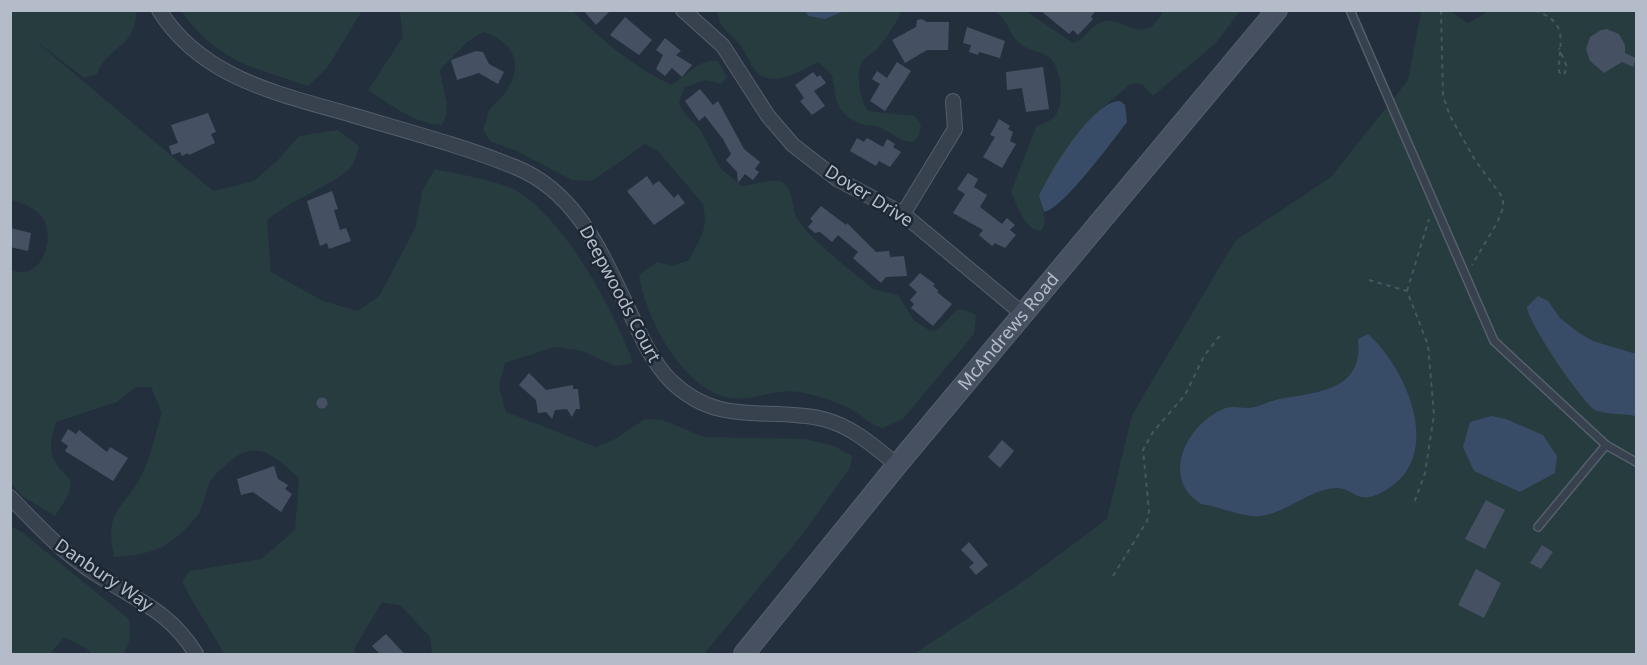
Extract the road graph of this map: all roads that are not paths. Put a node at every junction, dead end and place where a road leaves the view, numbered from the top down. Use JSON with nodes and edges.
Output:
{"nodes":[{"id":1,"x":159,"y":10,"type":"edge"},
{"id":2,"x":682,"y":10,"type":"edge"},
{"id":3,"x":1277,"y":10,"type":"edge"},
{"id":4,"x":1350,"y":10,"type":"edge"},
{"id":5,"x":953,"y":101,"type":"dead end"},
{"id":6,"x":903,"y":214,"type":"junction"},
{"id":7,"x":1023,"y":314,"type":"junction"},
{"id":8,"x":1606,"y":445,"type":"junction"},
{"id":9,"x":1636,"y":462,"type":"edge"},
{"id":10,"x":897,"y":465,"type":"junction"},
{"id":11,"x":10,"y":497,"type":"edge"},
{"id":12,"x":1538,"y":527,"type":"dead end"},
{"id":13,"x":196,"y":654,"type":"edge"},
{"id":14,"x":744,"y":654,"type":"edge"}],
"edges":[{"from":1,"to":10,"type":"street","name":"Deepwoods Court"},
{"from":2,"to":6,"type":"street","name":"Dover Drive"},
{"from":3,"to":7,"type":"main road","name":"McAndrews Road"},
{"from":4,"to":8,"type":"lane"},
{"from":5,"to":6,"type":"street"},
{"from":6,"to":7,"type":"street","name":"Dover Drive"},
{"from":7,"to":10,"type":"main road","name":"McAndrews Road"},
{"from":8,"to":9,"type":"lane"},
{"from":8,"to":12,"type":"lane"},
{"from":10,"to":14,"type":"main road","name":"McAndrews Road"},
{"from":11,"to":13,"type":"street","name":"Danbury Way"}]}
